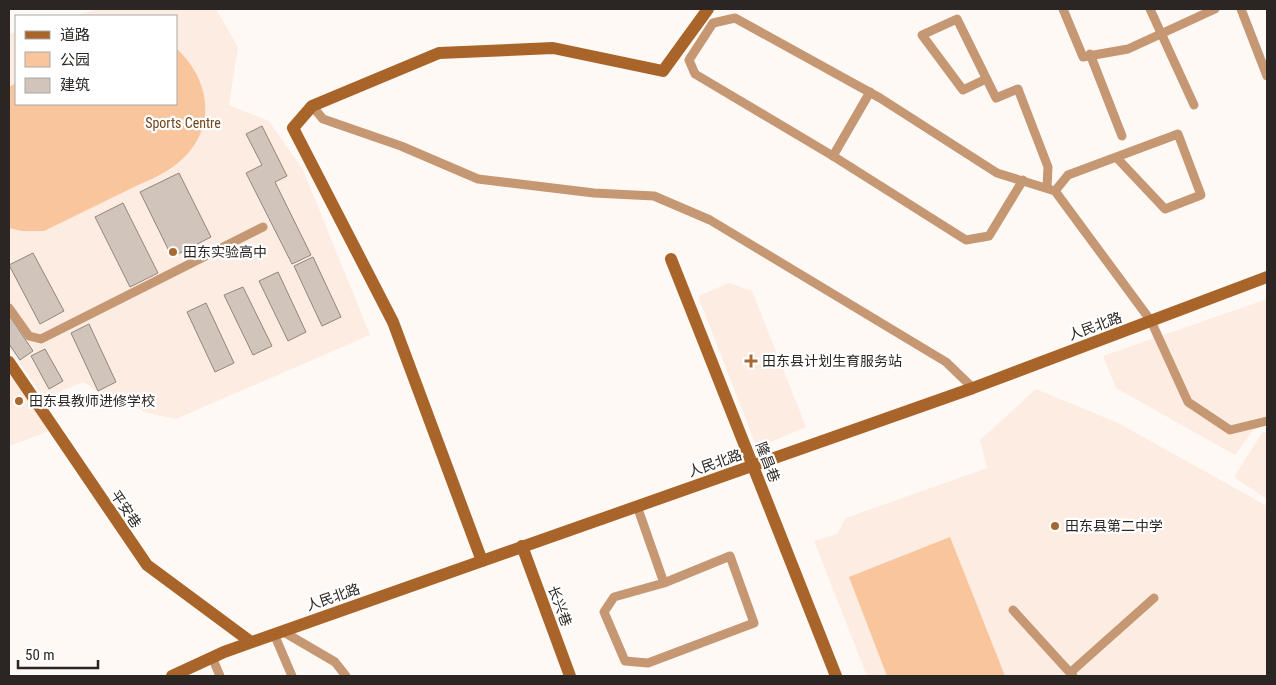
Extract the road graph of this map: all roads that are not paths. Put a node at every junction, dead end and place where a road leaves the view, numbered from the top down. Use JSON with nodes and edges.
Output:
{"nodes":[{"id":1,"x":708,"y":9,"type":"edge"},
{"id":2,"x":1063,"y":9,"type":"edge"},
{"id":3,"x":1150,"y":9,"type":"edge"},
{"id":4,"x":1215,"y":9,"type":"edge"},
{"id":5,"x":1241,"y":9,"type":"edge"},
{"id":6,"x":1161,"y":35,"type":"junction"},
{"id":7,"x":1090,"y":54,"type":"junction"},
{"id":8,"x":1267,"y":76,"type":"edge"},
{"id":9,"x":986,"y":79,"type":"junction"},
{"id":10,"x":870,"y":92,"type":"junction"},
{"id":11,"x":1194,"y":105,"type":"dead end"},
{"id":12,"x":312,"y":106,"type":"junction"},
{"id":13,"x":1122,"y":136,"type":"dead end"},
{"id":14,"x":833,"y":156,"type":"junction"},
{"id":15,"x":1116,"y":157,"type":"junction"},
{"id":16,"x":1024,"y":180,"type":"junction"},
{"id":17,"x":1051,"y":189,"type":"junction"},
{"id":18,"x":263,"y":227,"type":"dead end"},
{"id":19,"x":671,"y":260,"type":"dead end"},
{"id":20,"x":1267,"y":277,"type":"edge"},
{"id":21,"x":9,"y":308,"type":"edge"},
{"id":22,"x":1151,"y":321,"type":"junction"},
{"id":23,"x":9,"y":362,"type":"edge"},
{"id":24,"x":973,"y":388,"type":"junction"},
{"id":25,"x":1267,"y":421,"type":"edge"},
{"id":26,"x":754,"y":465,"type":"junction"},
{"id":27,"x":637,"y":506,"type":"junction"},
{"id":28,"x":522,"y":546,"type":"junction"},
{"id":29,"x":482,"y":561,"type":"junction"},
{"id":30,"x":664,"y":583,"type":"junction"},
{"id":31,"x":1154,"y":598,"type":"dead end"},
{"id":32,"x":1013,"y":610,"type":"dead end"},
{"id":33,"x":278,"y":633,"type":"junction"},
{"id":34,"x":251,"y":642,"type":"junction"},
{"id":35,"x":212,"y":657,"type":"junction"},
{"id":36,"x":1072,"y":674,"type":"edge"},
{"id":37,"x":172,"y":676,"type":"edge"},
{"id":38,"x":220,"y":676,"type":"edge"},
{"id":39,"x":292,"y":676,"type":"edge"},
{"id":40,"x":346,"y":676,"type":"edge"},
{"id":41,"x":570,"y":676,"type":"edge"},
{"id":42,"x":836,"y":676,"type":"edge"}],
"edges":[{"from":1,"to":12,"type":"street"},
{"from":2,"to":7,"type":"street"},
{"from":3,"to":6,"type":"street"},
{"from":4,"to":6,"type":"street"},
{"from":5,"to":8,"type":"street"},
{"from":6,"to":7,"type":"street"},
{"from":6,"to":11,"type":"street"},
{"from":7,"to":13,"type":"street"},
{"from":9,"to":9,"type":"street"},
{"from":9,"to":17,"type":"street"},
{"from":10,"to":14,"type":"street"},
{"from":10,"to":14,"type":"street"},
{"from":10,"to":16,"type":"street"},
{"from":12,"to":24,"type":"street"},
{"from":12,"to":29,"type":"street"},
{"from":14,"to":16,"type":"street"},
{"from":15,"to":15,"type":"street"},
{"from":15,"to":17,"type":"street"},
{"from":16,"to":17,"type":"street"},
{"from":17,"to":22,"type":"street"},
{"from":18,"to":21,"type":"street"},
{"from":19,"to":26,"type":"street","name":"隆昌巷"},
{"from":20,"to":22,"type":"street","name":"人民北路"},
{"from":22,"to":24,"type":"street","name":"人民北路"},
{"from":22,"to":25,"type":"street"},
{"from":23,"to":34,"type":"street","name":"平安巷"},
{"from":24,"to":26,"type":"street","name":"人民北路"},
{"from":26,"to":27,"type":"street","name":"人民北路"},
{"from":26,"to":42,"type":"street","name":"隆昌巷"},
{"from":27,"to":28,"type":"street","name":"人民北路"},
{"from":27,"to":30,"type":"street"},
{"from":28,"to":29,"type":"street","name":"人民北路"},
{"from":28,"to":41,"type":"street","name":"长兴巷"},
{"from":29,"to":33,"type":"street","name":"人民北路"},
{"from":30,"to":30,"type":"street"},
{"from":31,"to":36,"type":"street"},
{"from":32,"to":36,"type":"street"},
{"from":33,"to":34,"type":"street","name":"人民北路"},
{"from":33,"to":39,"type":"street"},
{"from":33,"to":40,"type":"street"},
{"from":34,"to":35,"type":"street","name":"人民北路"},
{"from":35,"to":37,"type":"street","name":"人民北路"},
{"from":35,"to":38,"type":"street"}]}
